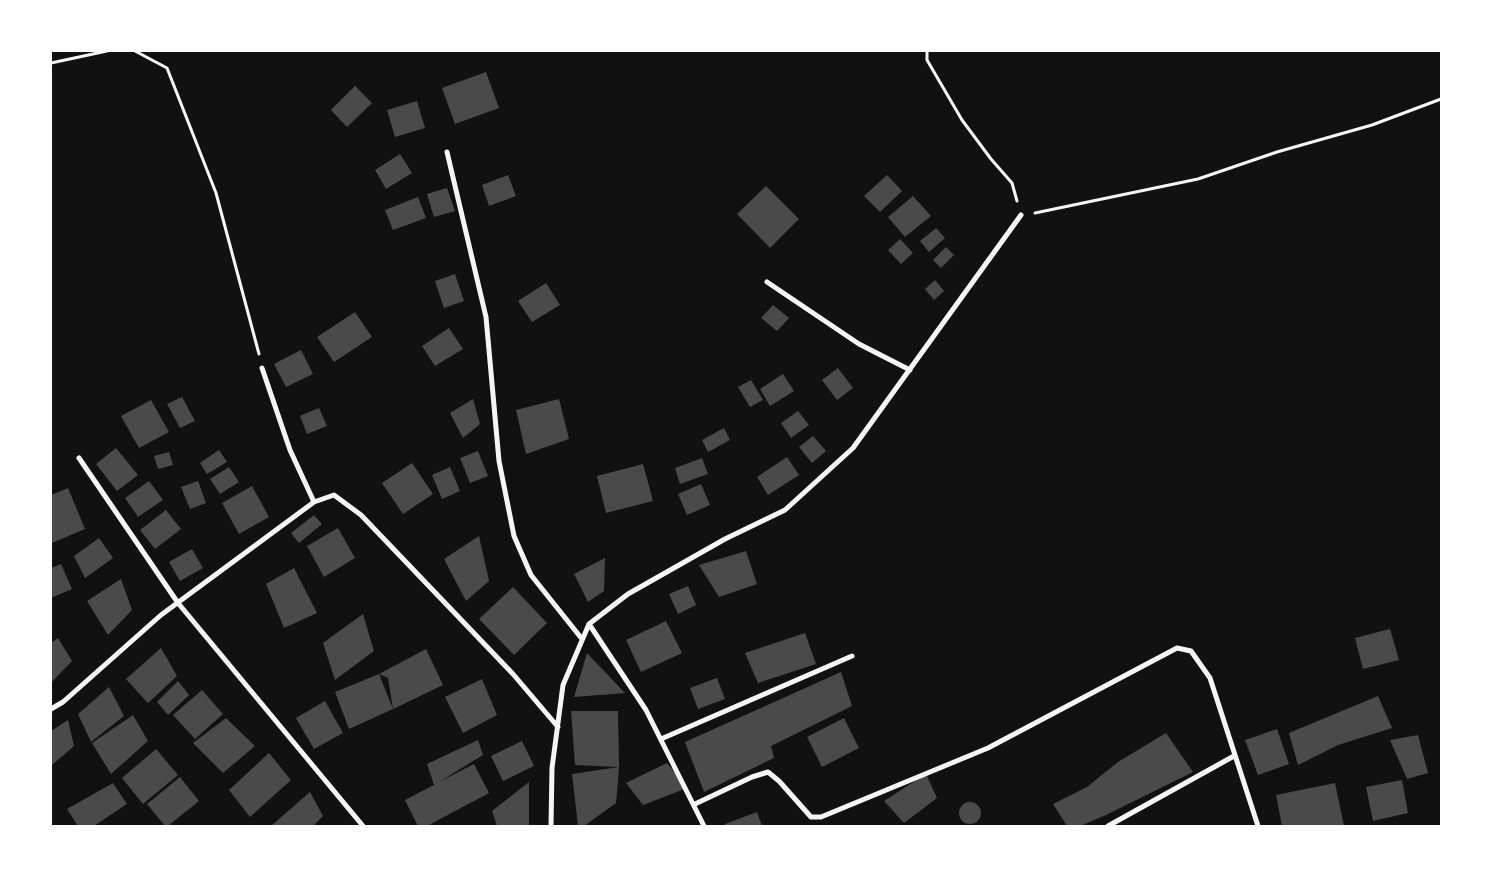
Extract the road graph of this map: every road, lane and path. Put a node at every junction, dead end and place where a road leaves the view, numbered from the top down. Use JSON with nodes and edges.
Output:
{"nodes":[{"id":1,"x":107,"y":51,"type":"edge"},
{"id":2,"x":135,"y":51,"type":"edge"},
{"id":3,"x":927,"y":51,"type":"edge"},
{"id":4,"x":51,"y":63,"type":"edge"},
{"id":5,"x":1441,"y":99,"type":"edge"},
{"id":6,"x":447,"y":152,"type":"dead end"},
{"id":7,"x":1021,"y":215,"type":"junction"},
{"id":8,"x":767,"y":282,"type":"dead end"},
{"id":9,"x":262,"y":368,"type":"joint"},
{"id":10,"x":910,"y":370,"type":"junction"},
{"id":11,"x":79,"y":458,"type":"dead end"},
{"id":12,"x":314,"y":502,"type":"junction"},
{"id":13,"x":178,"y":603,"type":"junction"},
{"id":14,"x":588,"y":624,"type":"junction"},
{"id":15,"x":582,"y":639,"type":"junction"},
{"id":16,"x":852,"y":656,"type":"dead end"},
{"id":17,"x":51,"y":709,"type":"edge"},
{"id":18,"x":558,"y":727,"type":"junction"},
{"id":19,"x":661,"y":739,"type":"junction"},
{"id":20,"x":1234,"y":756,"type":"junction"},
{"id":21,"x":695,"y":804,"type":"junction"},
{"id":22,"x":363,"y":826,"type":"edge"},
{"id":23,"x":551,"y":826,"type":"edge"},
{"id":24,"x":704,"y":826,"type":"edge"},
{"id":25,"x":1108,"y":826,"type":"edge"},
{"id":26,"x":1258,"y":826,"type":"edge"}],
"edges":[{"from":1,"to":4,"type":"path"},
{"from":2,"to":9,"type":"path"},
{"from":3,"to":7,"type":"path"},
{"from":5,"to":7,"type":"path"},
{"from":6,"to":15,"type":"street"},
{"from":7,"to":10,"type":"street"},
{"from":8,"to":10,"type":"street"},
{"from":9,"to":12,"type":"street"},
{"from":10,"to":14,"type":"street"},
{"from":11,"to":13,"type":"street"},
{"from":12,"to":13,"type":"street"},
{"from":12,"to":18,"type":"street"},
{"from":13,"to":17,"type":"street"},
{"from":13,"to":22,"type":"street"},
{"from":14,"to":15,"type":"street"},
{"from":14,"to":19,"type":"street"},
{"from":15,"to":18,"type":"street"},
{"from":16,"to":19,"type":"street"},
{"from":18,"to":23,"type":"street"},
{"from":19,"to":21,"type":"street"},
{"from":20,"to":21,"type":"street"},
{"from":20,"to":25,"type":"street"},
{"from":20,"to":26,"type":"street"},
{"from":21,"to":24,"type":"street"}]}
